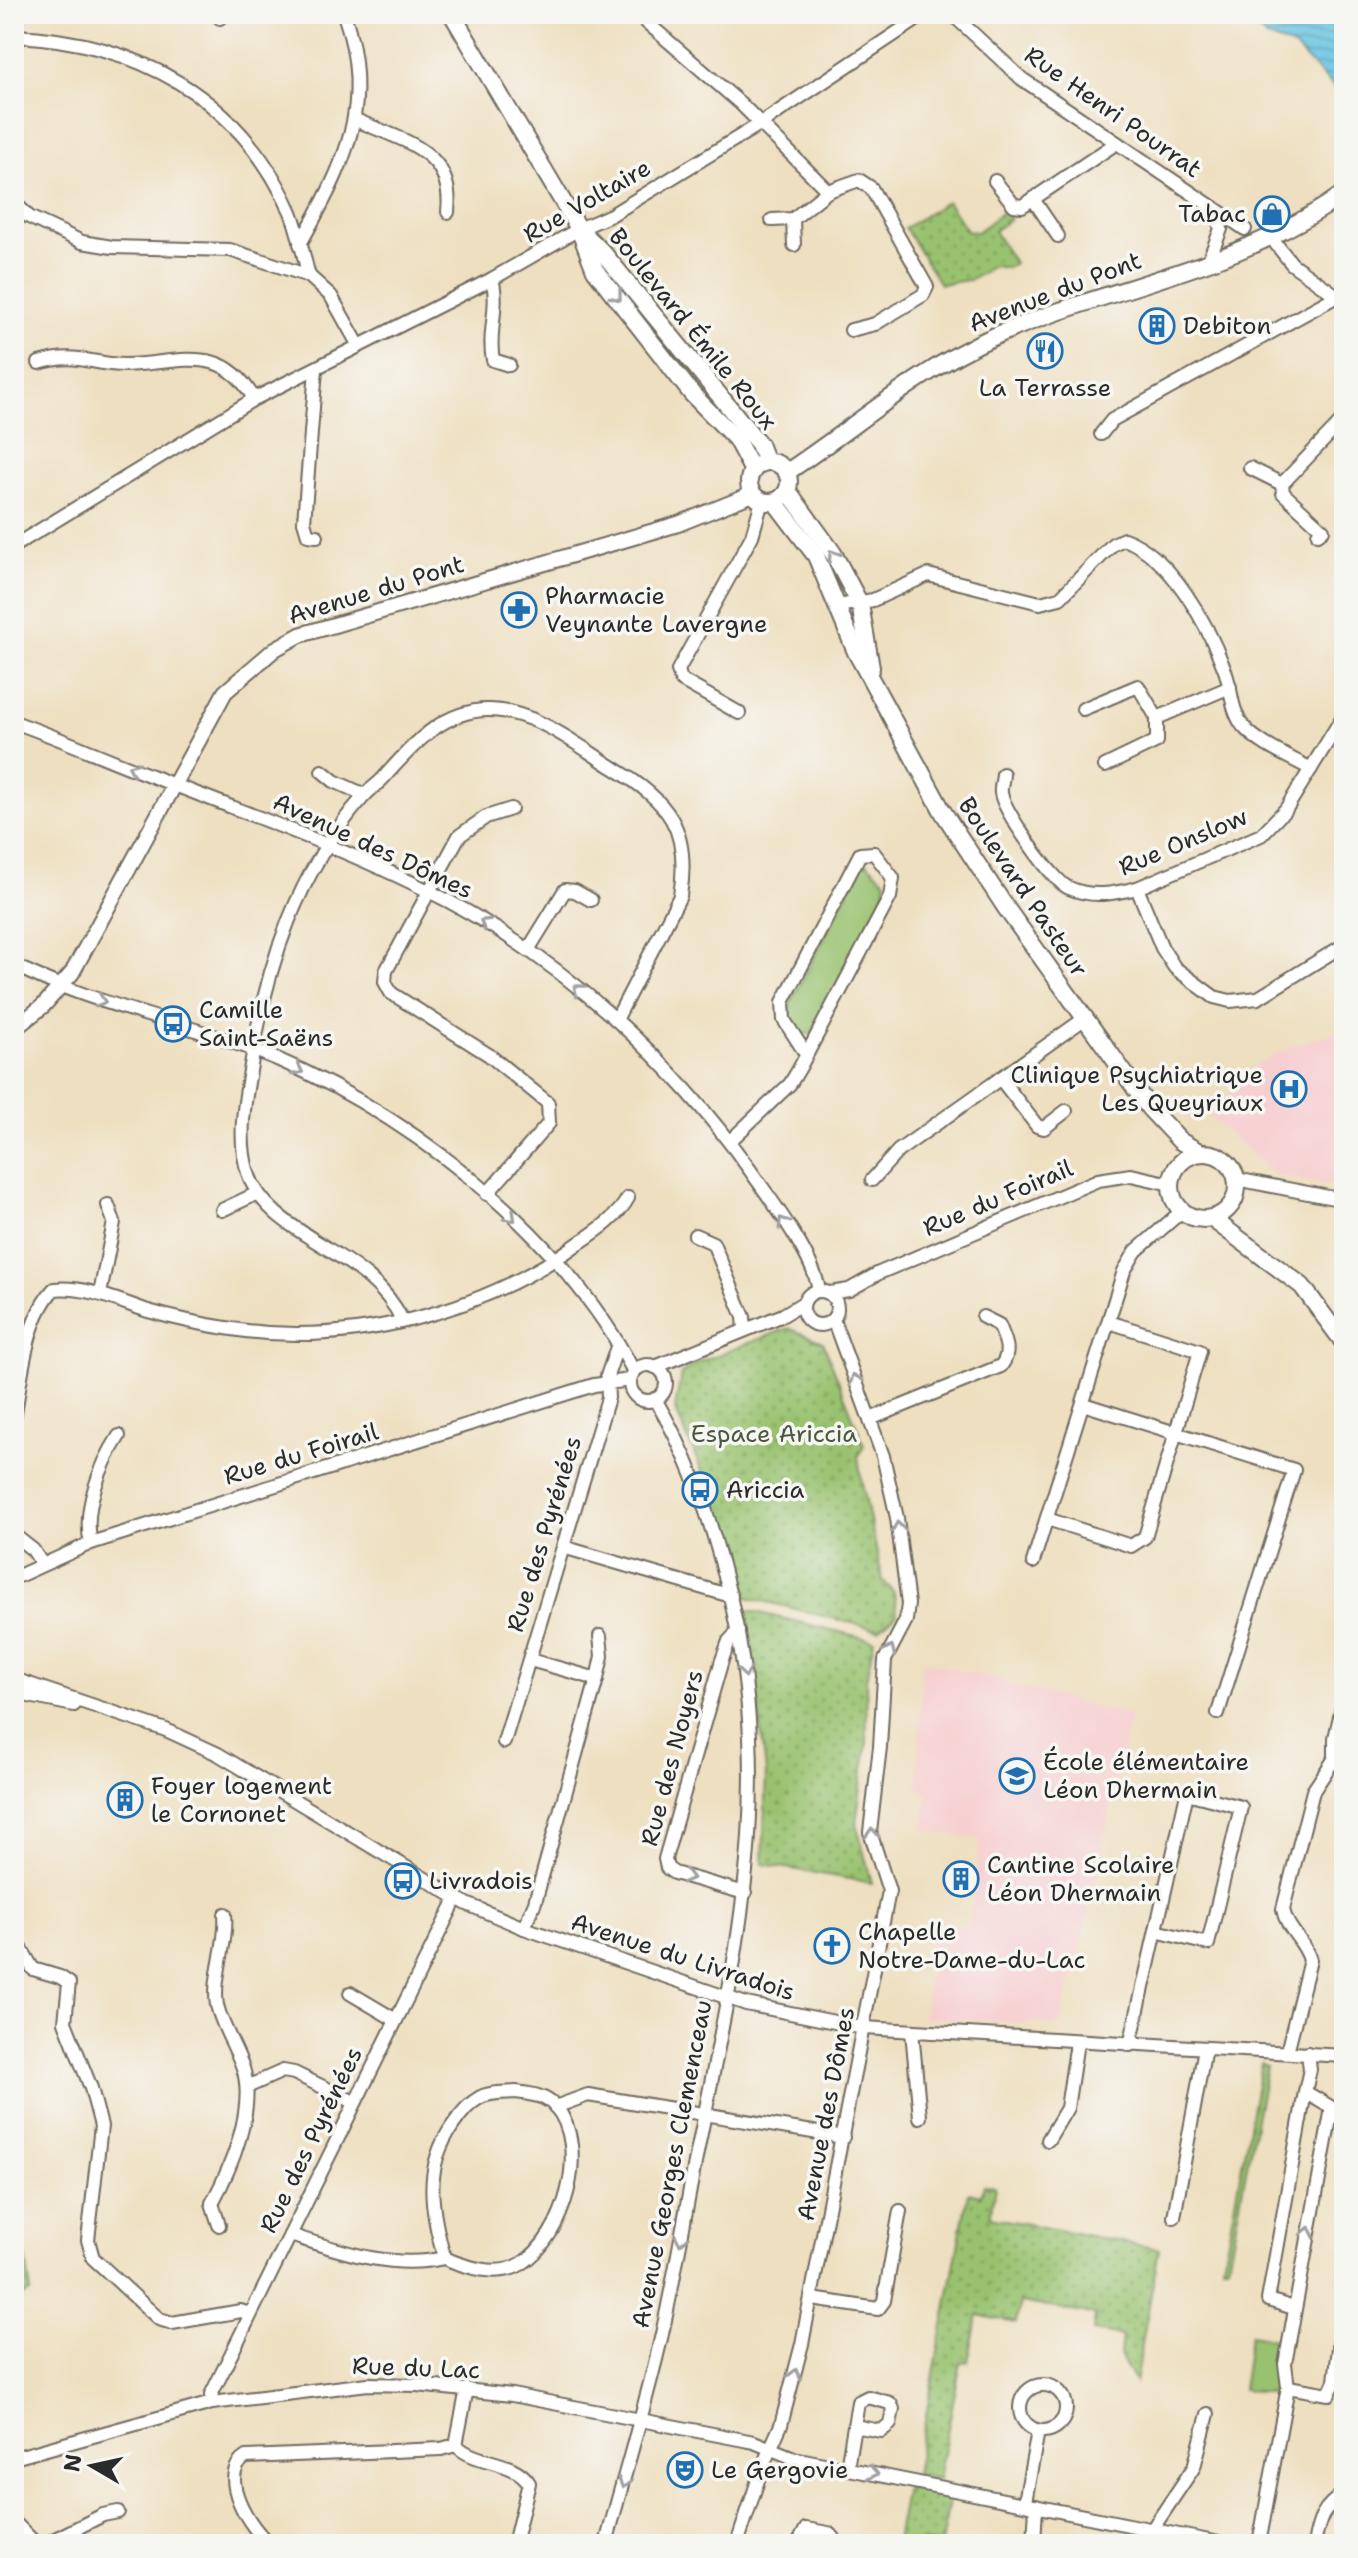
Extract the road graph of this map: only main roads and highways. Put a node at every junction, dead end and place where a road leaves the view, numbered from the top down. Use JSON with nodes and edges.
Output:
{"nodes":[{"id":1,"x":452,"y":14,"type":"edge"},
{"id":2,"x":1343,"y":194,"type":"edge"},
{"id":3,"x":1230,"y":254,"type":"junction"},
{"id":4,"x":759,"y":466,"type":"junction"},
{"id":5,"x":787,"y":472,"type":"junction"},
{"id":6,"x":769,"y":497,"type":"junction"},
{"id":7,"x":874,"y":681,"type":"junction"},
{"id":8,"x":1150,"y":1109,"type":"junction"},
{"id":9,"x":1201,"y":1153,"type":"junction"},
{"id":10,"x":1180,"y":1163,"type":"junction"},
{"id":11,"x":1230,"y":1206,"type":"junction"},
{"id":12,"x":1211,"y":1218,"type":"junction"},
{"id":13,"x":1251,"y":1249,"type":"junction"},
{"id":14,"x":1344,"y":1343,"type":"edge"}],
"edges":[{"from":1,"to":4,"type":"main road","name":"Boulevard Émile Roux"},
{"from":2,"to":3,"type":"main road","name":"Avenue du Pont"},
{"from":2,"to":3,"type":"main road","name":"Avenue du Pont"},
{"from":3,"to":5,"type":"main road","name":"Avenue du Pont"},
{"from":4,"to":5,"type":"main road"},
{"from":4,"to":6,"type":"main road"},
{"from":5,"to":6,"type":"main road"},
{"from":6,"to":7,"type":"main road","name":"Boulevard Pasteur"},
{"from":7,"to":6,"type":"main road","name":"Boulevard Pasteur","one_way":true},
{"from":7,"to":8,"type":"main road","name":"Boulevard Pasteur"},
{"from":8,"to":9,"type":"main road","name":"Boulevard Pasteur"},
{"from":8,"to":10,"type":"main road","name":"Boulevard Pasteur"},
{"from":9,"to":10,"type":"main road"},
{"from":9,"to":11,"type":"main road"},
{"from":10,"to":12,"type":"main road"},
{"from":11,"to":12,"type":"main road"},
{"from":11,"to":13,"type":"main road"},
{"from":12,"to":13,"type":"main road"},
{"from":13,"to":14,"type":"main road"}]}
